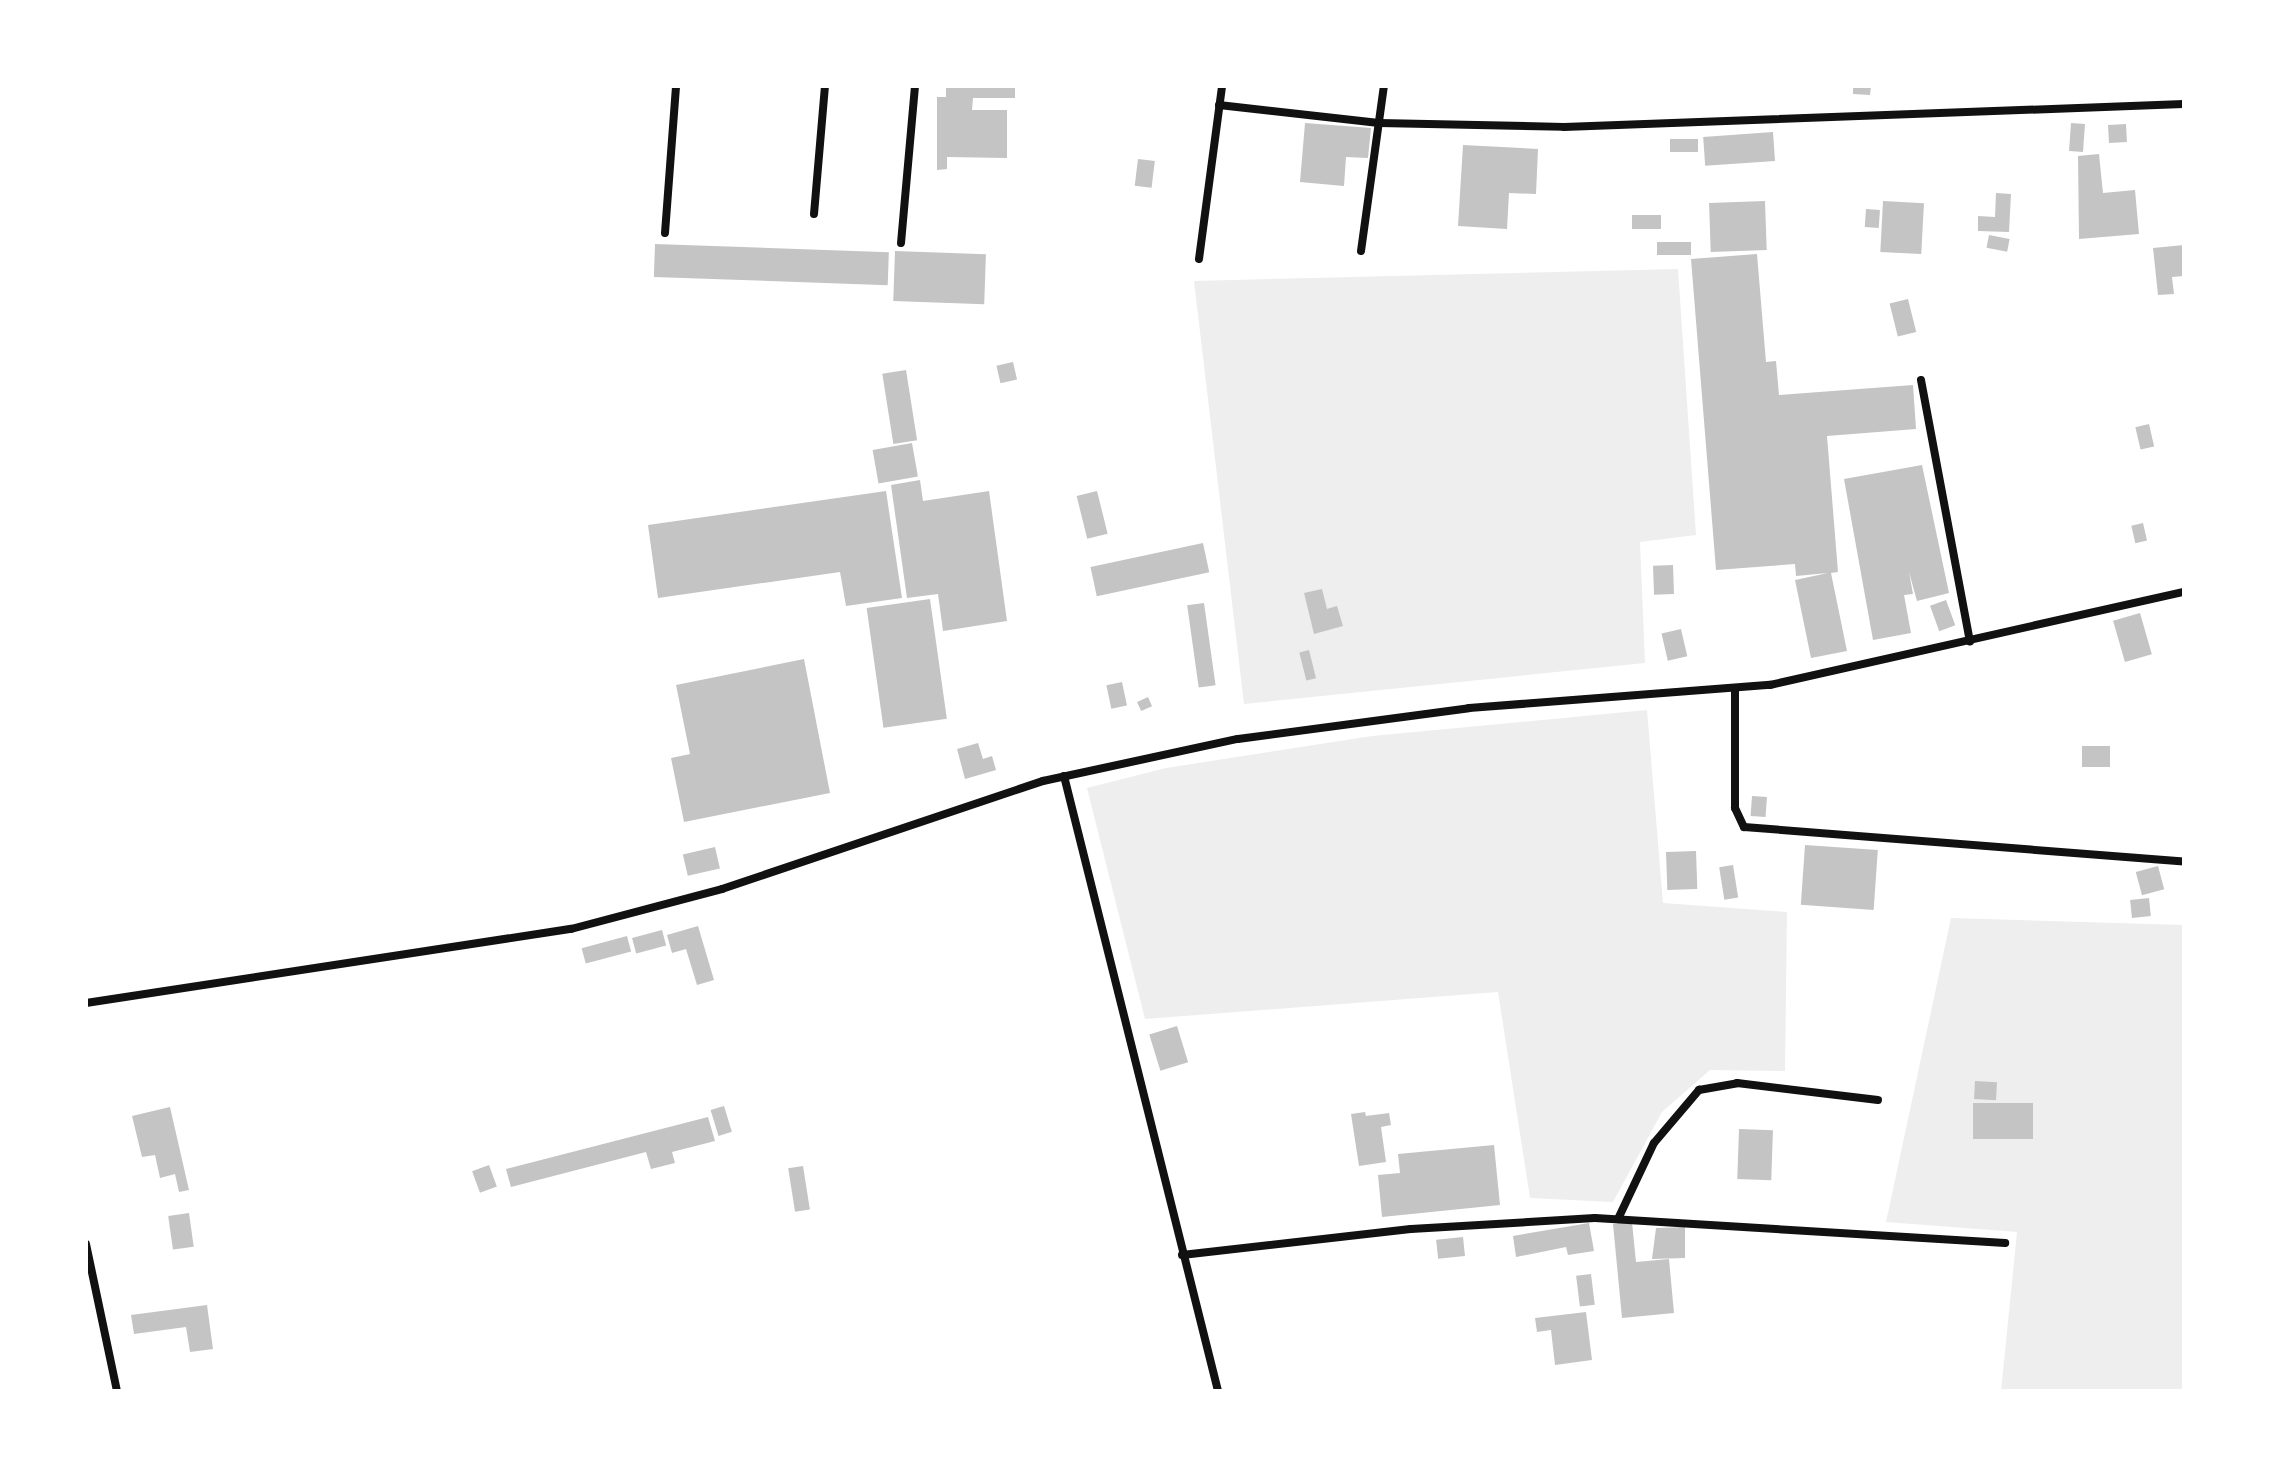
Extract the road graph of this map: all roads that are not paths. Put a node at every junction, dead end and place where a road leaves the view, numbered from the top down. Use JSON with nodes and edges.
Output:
{"nodes":[{"id":1,"x":676,"y":86,"type":"edge"},
{"id":2,"x":825,"y":86,"type":"edge"},
{"id":3,"x":915,"y":86,"type":"edge"},
{"id":4,"x":1222,"y":86,"type":"edge"},
{"id":5,"x":1384,"y":86,"type":"edge"},
{"id":6,"x":2184,"y":104,"type":"edge"},
{"id":7,"x":1219,"y":105,"type":"junction"},
{"id":8,"x":1379,"y":123,"type":"junction"},
{"id":9,"x":814,"y":214,"type":"dead end"},
{"id":10,"x":665,"y":233,"type":"dead end"},
{"id":11,"x":901,"y":243,"type":"dead end"},
{"id":12,"x":1361,"y":251,"type":"dead end"},
{"id":13,"x":1199,"y":259,"type":"dead end"},
{"id":14,"x":1921,"y":380,"type":"dead end"},
{"id":15,"x":2184,"y":592,"type":"edge"},
{"id":16,"x":1970,"y":641,"type":"junction"},
{"id":17,"x":1735,"y":688,"type":"junction"},
{"id":18,"x":1064,"y":776,"type":"junction"},
{"id":19,"x":2184,"y":862,"type":"edge"},
{"id":20,"x":86,"y":1003,"type":"edge"},
{"id":21,"x":1878,"y":1100,"type":"dead end"},
{"id":22,"x":1618,"y":1219,"type":"junction"},
{"id":23,"x":2005,"y":1243,"type":"dead end"},
{"id":24,"x":86,"y":1244,"type":"edge"},
{"id":25,"x":1182,"y":1255,"type":"junction"},
{"id":26,"x":117,"y":1391,"type":"edge"},
{"id":27,"x":1218,"y":1391,"type":"edge"}],
"edges":[{"from":1,"to":10,"type":"street"},
{"from":2,"to":9,"type":"street"},
{"from":3,"to":11,"type":"street"},
{"from":4,"to":7,"type":"street"},
{"from":5,"to":8,"type":"street"},
{"from":6,"to":8,"type":"street"},
{"from":7,"to":8,"type":"street"},
{"from":7,"to":13,"type":"street"},
{"from":8,"to":12,"type":"street"},
{"from":14,"to":16,"type":"street"},
{"from":15,"to":16,"type":"street"},
{"from":16,"to":17,"type":"street"},
{"from":17,"to":18,"type":"street"},
{"from":17,"to":19,"type":"street"},
{"from":18,"to":20,"type":"street"},
{"from":18,"to":25,"type":"street"},
{"from":21,"to":22,"type":"street"},
{"from":22,"to":23,"type":"street"},
{"from":22,"to":25,"type":"street"},
{"from":24,"to":26,"type":"street"},
{"from":25,"to":27,"type":"street"}]}
